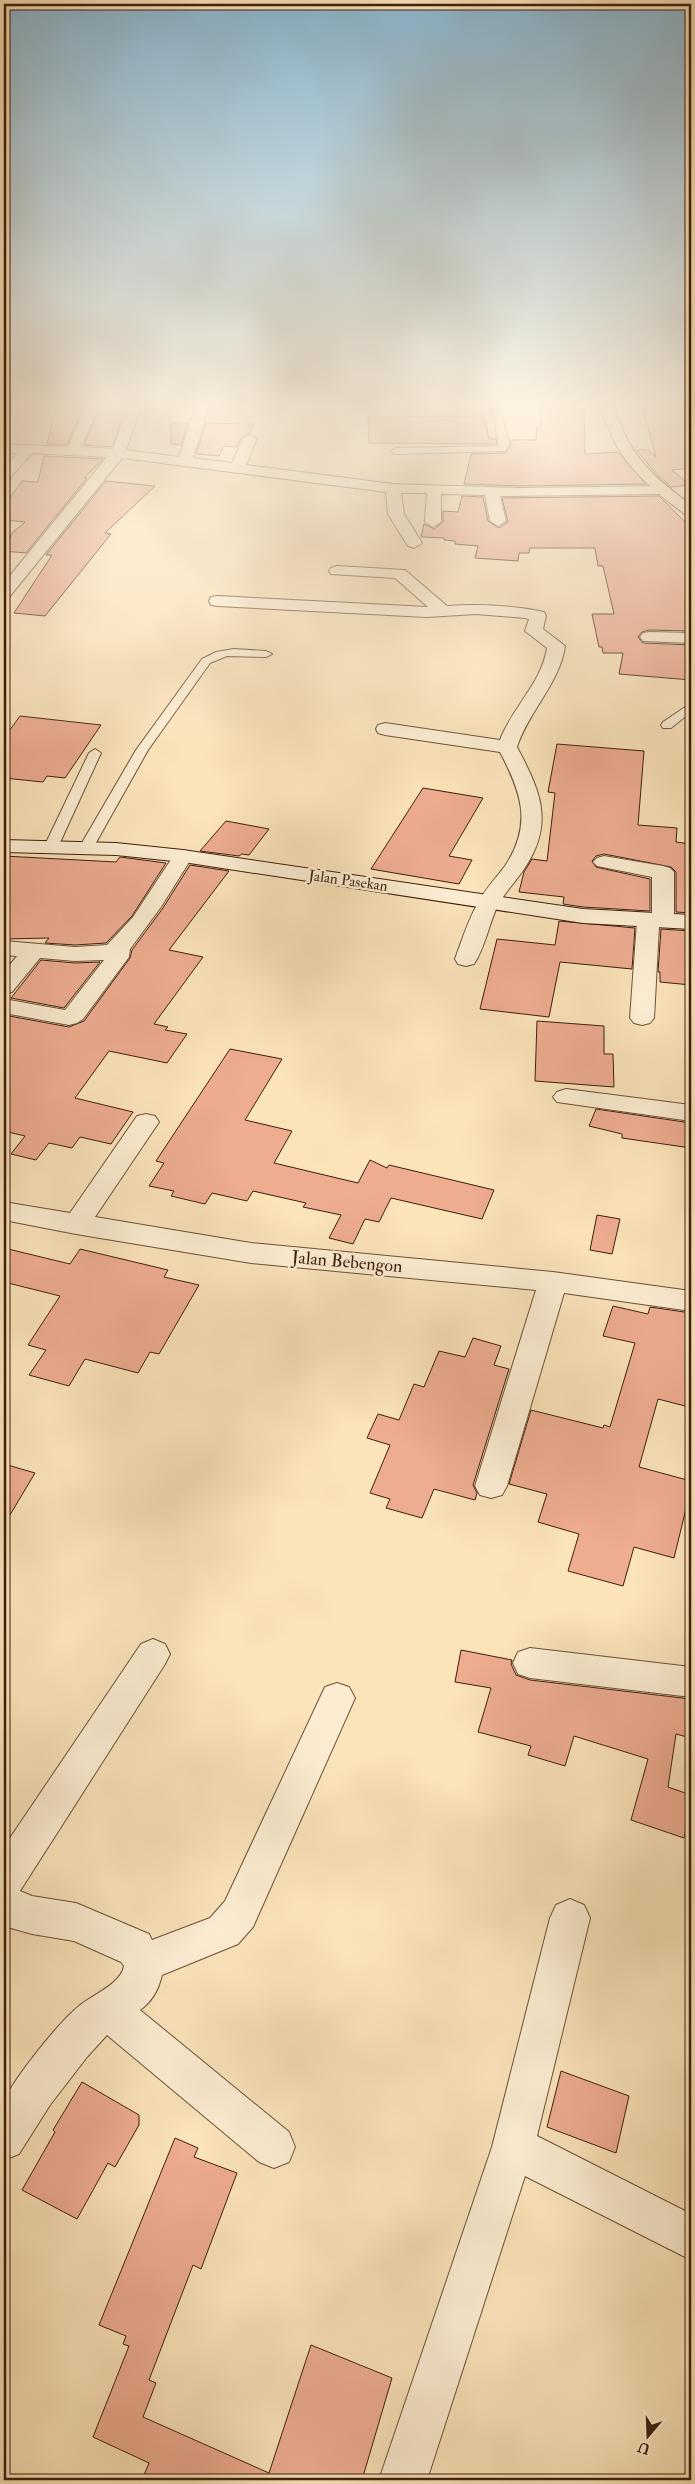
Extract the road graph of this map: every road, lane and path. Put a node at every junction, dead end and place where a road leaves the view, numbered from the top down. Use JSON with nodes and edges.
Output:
{"nodes":[{"id":1,"x":65,"y":518,"type":"edge"},
{"id":2,"x":398,"y":518,"type":"edge"},
{"id":3,"x":433,"y":518,"type":"edge"},
{"id":4,"x":497,"y":518,"type":"edge"},
{"id":5,"x":498,"y":521,"type":"dead end"},
{"id":6,"x":433,"y":522,"type":"dead end"},
{"id":7,"x":414,"y":543,"type":"dead end"},
{"id":8,"x":337,"y":571,"type":"dead end"},
{"id":9,"x":4,"y":593,"type":"edge"},
{"id":10,"x":359,"y":595,"type":"dead end"},
{"id":11,"x":428,"y":597,"type":"junction"},
{"id":12,"x":217,"y":601,"type":"dead end"},
{"id":13,"x":443,"y":611,"type":"junction"},
{"id":14,"x":649,"y":638,"type":"dead end"},
{"id":15,"x":691,"y":638,"type":"edge"},
{"id":16,"x":266,"y":654,"type":"dead end"},
{"id":17,"x":691,"y":707,"type":"edge"},
{"id":18,"x":667,"y":725,"type":"dead end"},
{"id":19,"x":386,"y":729,"type":"dead end"},
{"id":20,"x":507,"y":748,"type":"junction"},
{"id":21,"x":94,"y":753,"type":"dead end"},
{"id":22,"x":4,"y":846,"type":"edge"},
{"id":23,"x":51,"y":847,"type":"junction"},
{"id":24,"x":86,"y":848,"type":"junction"},
{"id":25,"x":183,"y":856,"type":"junction"},
{"id":26,"x":604,"y":862,"type":"dead end"},
{"id":27,"x":497,"y":904,"type":"junction"},
{"id":28,"x":656,"y":921,"type":"junction"},
{"id":29,"x":691,"y":922,"type":"edge"},
{"id":30,"x":4,"y":948,"type":"edge"},
{"id":31,"x":116,"y":949,"type":"junction"},
{"id":32,"x":34,"y":950,"type":"junction"},
{"id":33,"x":466,"y":960,"type":"dead end"},
{"id":34,"x":4,"y":986,"type":"edge"},
{"id":35,"x":4,"y":1006,"type":"edge"},
{"id":36,"x":642,"y":1018,"type":"dead end"},
{"id":37,"x":566,"y":1097,"type":"dead end"},
{"id":38,"x":691,"y":1112,"type":"edge"},
{"id":39,"x":146,"y":1122,"type":"dead end"},
{"id":40,"x":4,"y":1211,"type":"edge"},
{"id":41,"x":76,"y":1225,"type":"junction"},
{"id":42,"x":553,"y":1282,"type":"junction"},
{"id":43,"x":691,"y":1301,"type":"edge"},
{"id":44,"x":491,"y":1486,"type":"dead end"},
{"id":45,"x":154,"y":1654,"type":"dead end"},
{"id":46,"x":530,"y":1663,"type":"dead end"},
{"id":47,"x":691,"y":1682,"type":"edge"},
{"id":48,"x":337,"y":1698,"type":"dead end"},
{"id":49,"x":4,"y":1883,"type":"edge"},
{"id":50,"x":4,"y":1902,"type":"edge"},
{"id":51,"x":570,"y":1918,"type":"dead end"},
{"id":52,"x":144,"y":1962,"type":"junction"},
{"id":53,"x":108,"y":2010,"type":"junction"},
{"id":54,"x":4,"y":2139,"type":"edge"},
{"id":55,"x":513,"y":2147,"type":"junction"},
{"id":56,"x":274,"y":2148,"type":"dead end"},
{"id":57,"x":691,"y":2238,"type":"edge"},
{"id":58,"x":403,"y":2480,"type":"edge"}],
"edges":[{"from":1,"to":9,"type":"street"},
{"from":2,"to":7,"type":"street"},
{"from":3,"to":6,"type":"street"},
{"from":4,"to":5,"type":"street"},
{"from":8,"to":11,"type":"street"},
{"from":10,"to":11,"type":"street"},
{"from":11,"to":13,"type":"street"},
{"from":12,"to":13,"type":"street"},
{"from":13,"to":20,"type":"street"},
{"from":14,"to":15,"type":"street"},
{"from":16,"to":24,"type":"lane"},
{"from":17,"to":18,"type":"lane"},
{"from":19,"to":20,"type":"street"},
{"from":20,"to":27,"type":"street"},
{"from":21,"to":23,"type":"lane"},
{"from":22,"to":23,"type":"street","name":"Jalan Pasekan"},
{"from":23,"to":24,"type":"street","name":"Jalan Pasekan"},
{"from":24,"to":25,"type":"street","name":"Jalan Pasekan"},
{"from":25,"to":27,"type":"street","name":"Jalan Pasekan"},
{"from":25,"to":31,"type":"street"},
{"from":26,"to":28,"type":"street"},
{"from":27,"to":28,"type":"street","name":"Jalan Pasekan"},
{"from":27,"to":33,"type":"street"},
{"from":28,"to":29,"type":"street","name":"Jalan Pasekan"},
{"from":28,"to":36,"type":"street"},
{"from":30,"to":32,"type":"street"},
{"from":31,"to":32,"type":"street"},
{"from":31,"to":35,"type":"street"},
{"from":32,"to":34,"type":"street"},
{"from":37,"to":38,"type":"street"},
{"from":39,"to":41,"type":"street"},
{"from":40,"to":41,"type":"street","name":"Jalan Bebengon"},
{"from":41,"to":42,"type":"street","name":"Jalan Bebengon"},
{"from":42,"to":43,"type":"street","name":"Jalan Bebengon"},
{"from":42,"to":44,"type":"street"},
{"from":45,"to":49,"type":"street"},
{"from":46,"to":47,"type":"street"},
{"from":48,"to":52,"type":"street"},
{"from":50,"to":52,"type":"street"},
{"from":51,"to":55,"type":"street"},
{"from":52,"to":53,"type":"street"},
{"from":53,"to":54,"type":"street"},
{"from":53,"to":56,"type":"street"},
{"from":55,"to":57,"type":"street"},
{"from":55,"to":58,"type":"street"}]}
